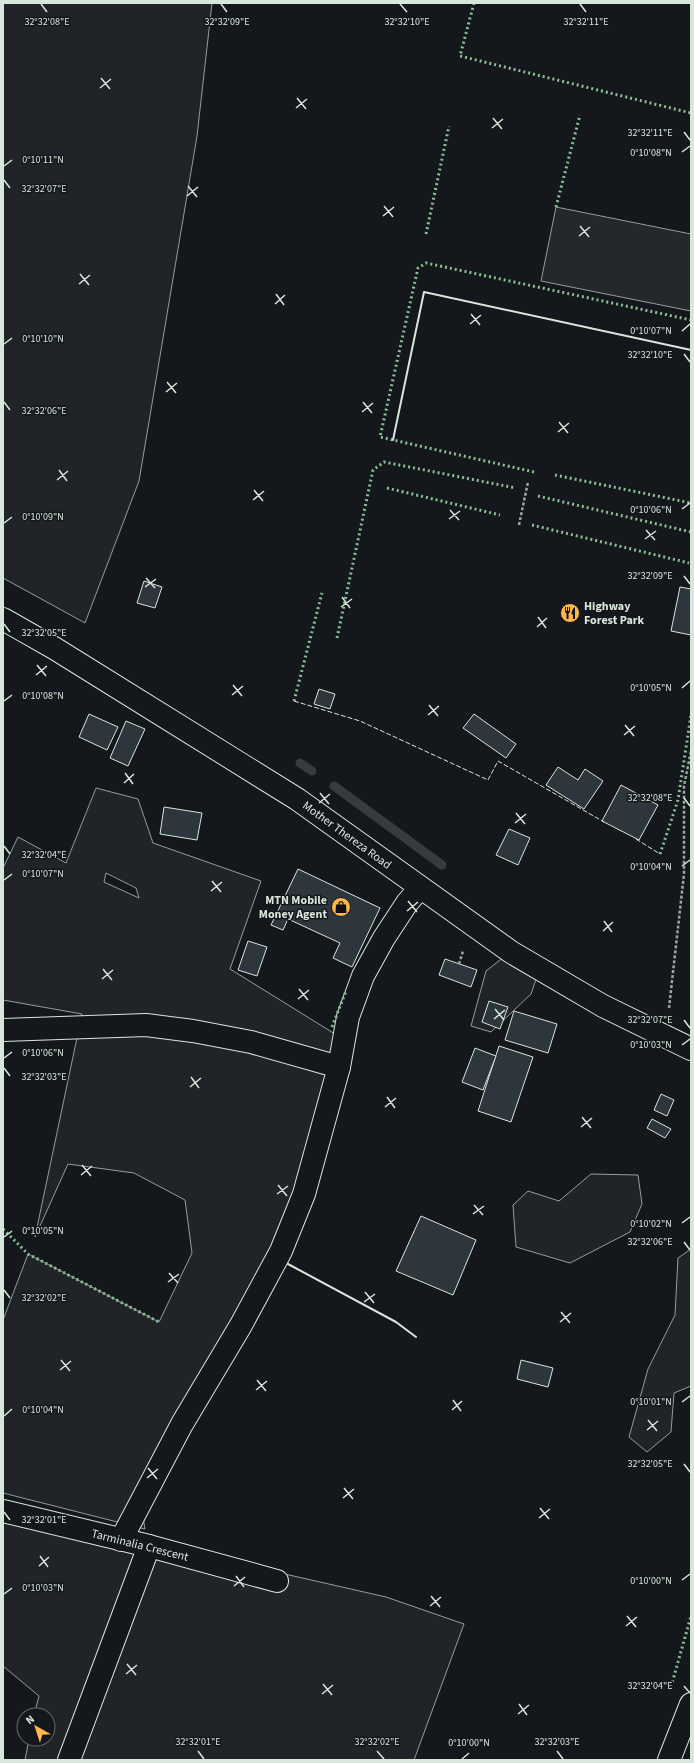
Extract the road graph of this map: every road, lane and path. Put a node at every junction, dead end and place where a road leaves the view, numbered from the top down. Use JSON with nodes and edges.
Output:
{"nodes":[{"id":1,"x":528,"y":482,"type":"dead end"},
{"id":2,"x":519,"y":525,"type":"dead end"},
{"id":3,"x":3,"y":619,"type":"edge"},
{"id":4,"x":691,"y":752,"type":"edge"},
{"id":5,"x":420,"y":888,"type":"junction"},
{"id":6,"x":3,"y":1030,"type":"edge"},
{"id":7,"x":665,"y":1038,"type":"junction"},
{"id":8,"x":691,"y":1049,"type":"edge"},
{"id":9,"x":339,"y":1067,"type":"junction"},
{"id":10,"x":3,"y":1511,"type":"edge"},
{"id":11,"x":121,"y":1540,"type":"junction"},
{"id":12,"x":149,"y":1546,"type":"junction"},
{"id":13,"x":277,"y":1581,"type":"dead end"},
{"id":14,"x":691,"y":1704,"type":"edge"},
{"id":15,"x":69,"y":1760,"type":"edge"},
{"id":16,"x":669,"y":1760,"type":"edge"}],
"edges":[{"from":1,"to":2,"type":"path"},
{"from":3,"to":5,"type":"street","name":"Mother Thereza Road"},
{"from":4,"to":7,"type":"path"},
{"from":5,"to":7,"type":"street","name":"Mother Thereza Road"},
{"from":5,"to":9,"type":"street"},
{"from":6,"to":9,"type":"street"},
{"from":7,"to":8,"type":"street","name":"Mother Thereza Road"},
{"from":9,"to":11,"type":"street"},
{"from":10,"to":11,"type":"street","name":"Tarminalia Crescent"},
{"from":11,"to":12,"type":"street","name":"Tarminalia Crescent"},
{"from":12,"to":13,"type":"street","name":"Tarminalia Crescent"},
{"from":12,"to":15,"type":"street"},
{"from":14,"to":16,"type":"street"}]}
